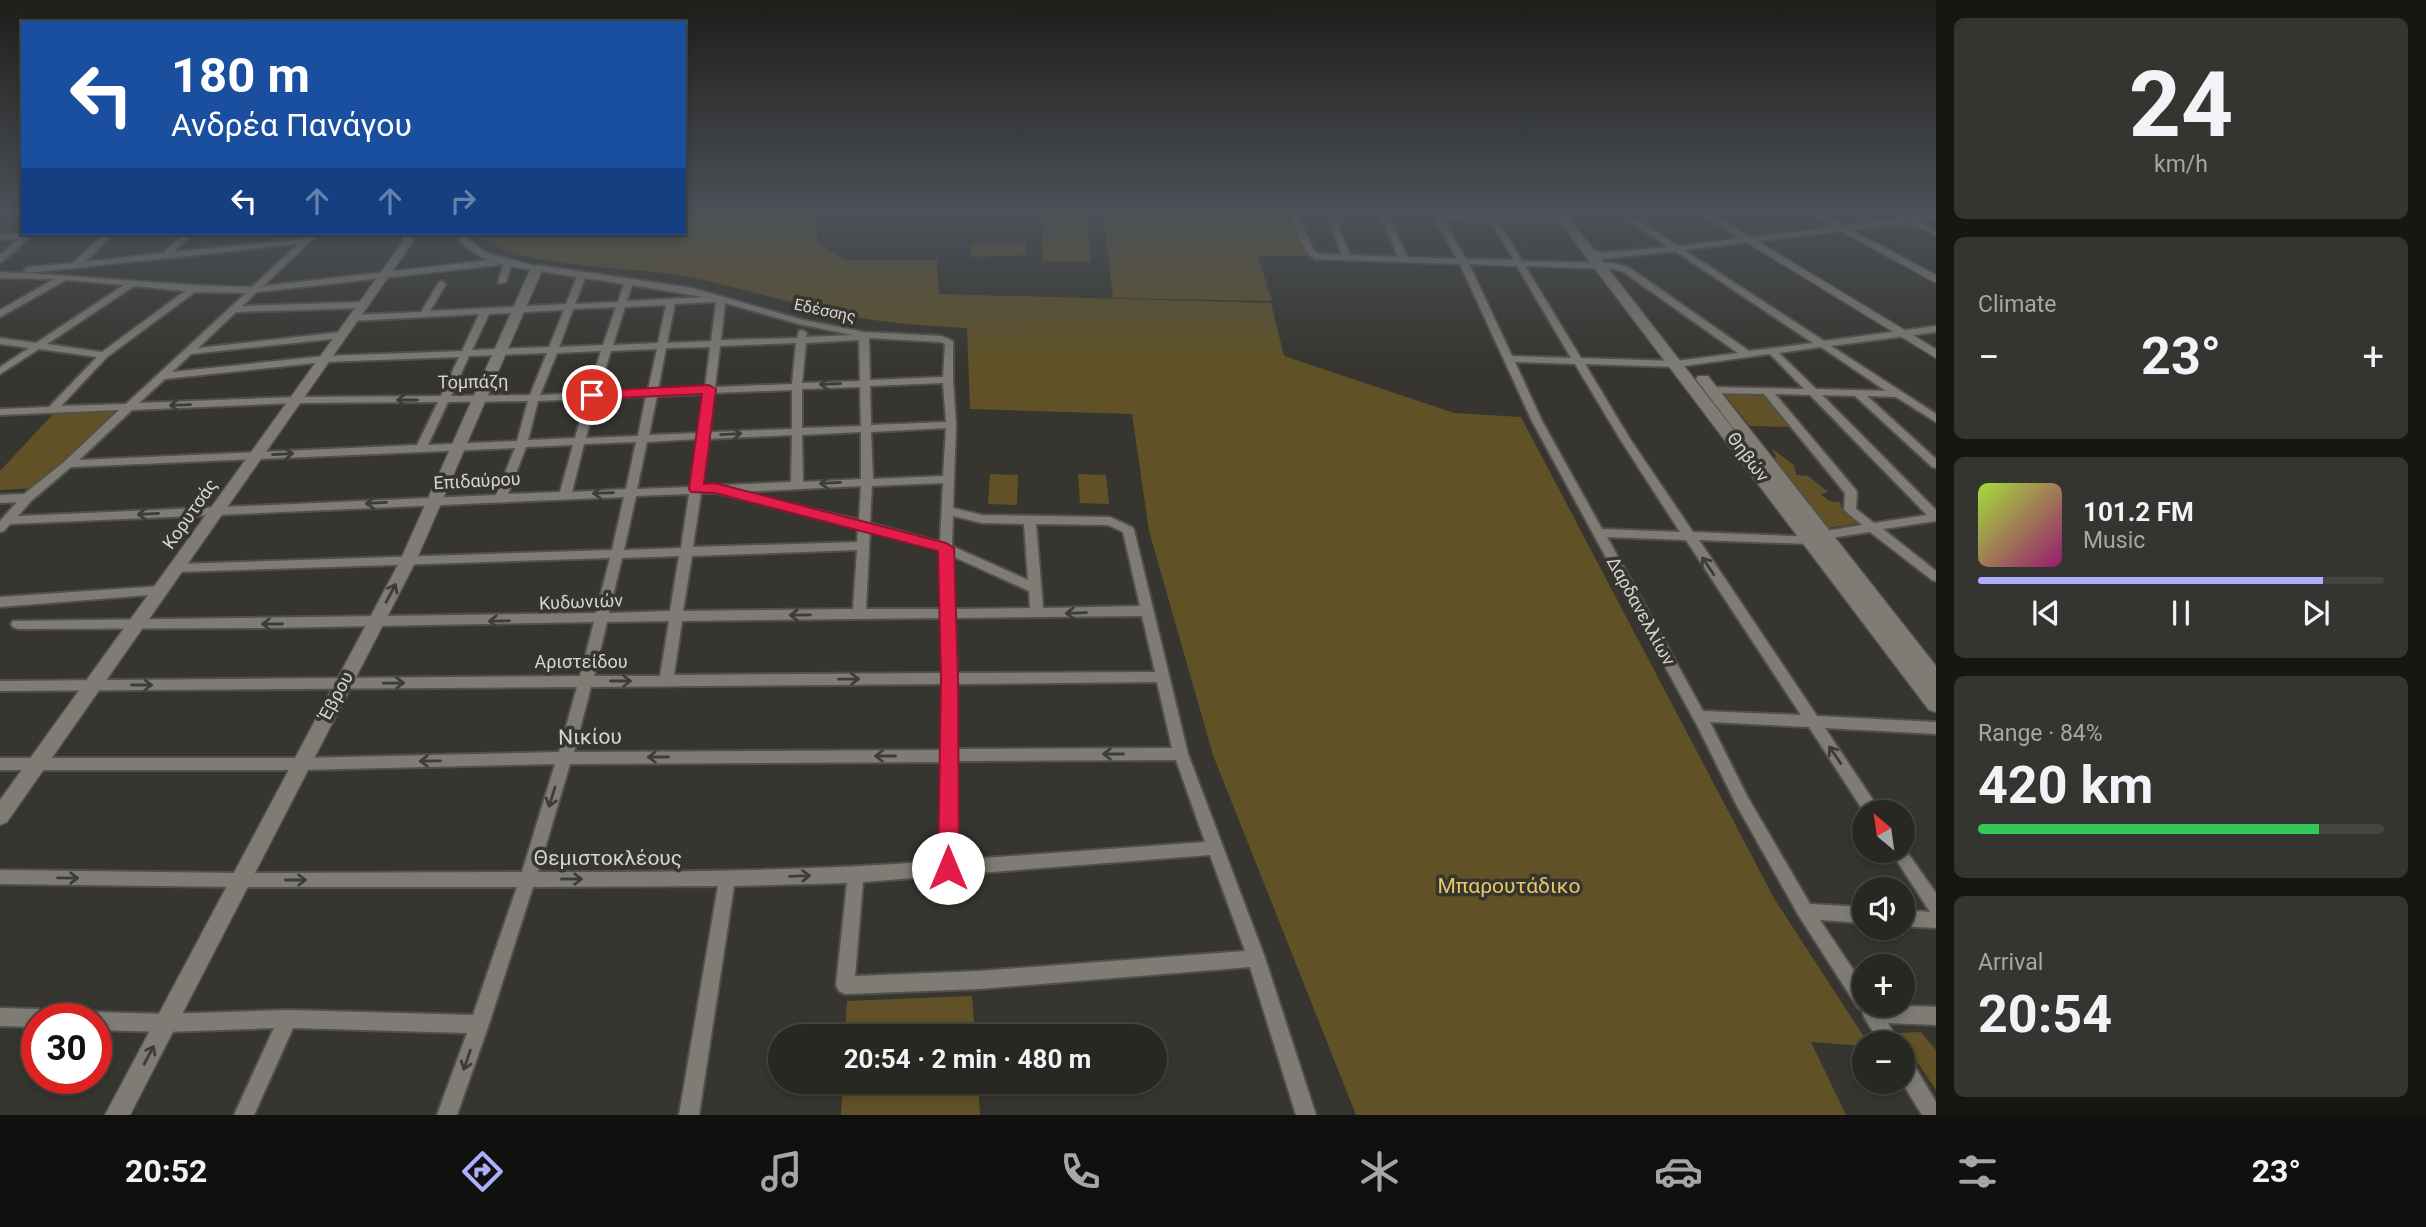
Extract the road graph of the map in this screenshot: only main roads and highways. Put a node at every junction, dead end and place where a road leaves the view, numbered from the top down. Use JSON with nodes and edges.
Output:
{"nodes":[{"id":1,"x":1607,"y":264,"type":"edge"},
{"id":2,"x":1683,"y":364,"type":"junction"},
{"id":3,"x":1817,"y":537,"type":"junction"},
{"id":4,"x":1936,"y":680,"type":"edge"},
{"id":5,"x":1936,"y":704,"type":"edge"}],
"edges":[{"from":1,"to":2,"type":"main road","name":"Θηβών"},
{"from":2,"to":3,"type":"main road","name":"Θηβών"},
{"from":2,"to":3,"type":"main road","name":"Θηβών"},
{"from":3,"to":4,"type":"main road","name":"Θηβών"},
{"from":3,"to":5,"type":"main road","name":"Θηβών"}]}
